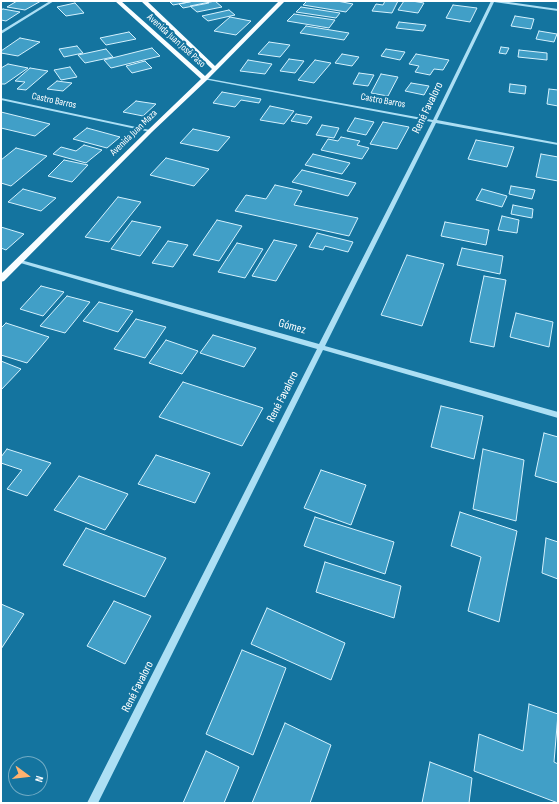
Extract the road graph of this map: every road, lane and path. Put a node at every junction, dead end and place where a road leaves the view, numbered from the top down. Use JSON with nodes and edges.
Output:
{"nodes":[{"id":1,"x":52,"y":1,"type":"edge"},
{"id":2,"x":118,"y":1,"type":"edge"},
{"id":3,"x":144,"y":1,"type":"edge"},
{"id":4,"x":282,"y":1,"type":"edge"},
{"id":5,"x":493,"y":1,"type":"edge"},
{"id":6,"x":558,"y":10,"type":"edge"},
{"id":7,"x":1,"y":33,"type":"edge"},
{"id":8,"x":214,"y":68,"type":"junction"},
{"id":9,"x":205,"y":79,"type":"junction"},
{"id":10,"x":1,"y":99,"type":"edge"},
{"id":11,"x":435,"y":120,"type":"junction"},
{"id":12,"x":150,"y":131,"type":"junction"},
{"id":13,"x":558,"y":144,"type":"edge"},
{"id":14,"x":19,"y":261,"type":"junction"},
{"id":15,"x":1,"y":279,"type":"edge"},
{"id":16,"x":321,"y":347,"type":"junction"},
{"id":17,"x":558,"y":415,"type":"edge"},
{"id":18,"x":92,"y":803,"type":"edge"}],
"edges":[{"from":1,"to":7,"type":"street"},
{"from":2,"to":9,"type":"main road","name":"Avenida Juan José Paso"},
{"from":3,"to":8,"type":"main road","name":"Avenida Juan José Paso"},
{"from":4,"to":8,"type":"main road","name":"Avenida Juan Maza"},
{"from":5,"to":6,"type":"street"},
{"from":5,"to":11,"type":"street","name":"René Favaloro"},
{"from":8,"to":9,"type":"main road","name":"Avenida Juan Maza"},
{"from":9,"to":11,"type":"street","name":"Castro Barros"},
{"from":9,"to":12,"type":"main road","name":"Avenida Juan Maza"},
{"from":10,"to":12,"type":"street","name":"Castro Barros"},
{"from":11,"to":13,"type":"street","name":"Castro Barros"},
{"from":11,"to":16,"type":"street","name":"René Favaloro"},
{"from":12,"to":14,"type":"main road","name":"Avenida Juan Maza"},
{"from":14,"to":15,"type":"main road","name":"Avenida Juan Maza"},
{"from":14,"to":16,"type":"street","name":"Gómez"},
{"from":16,"to":17,"type":"street","name":"Gómez"},
{"from":16,"to":18,"type":"street","name":"René Favaloro"}]}
